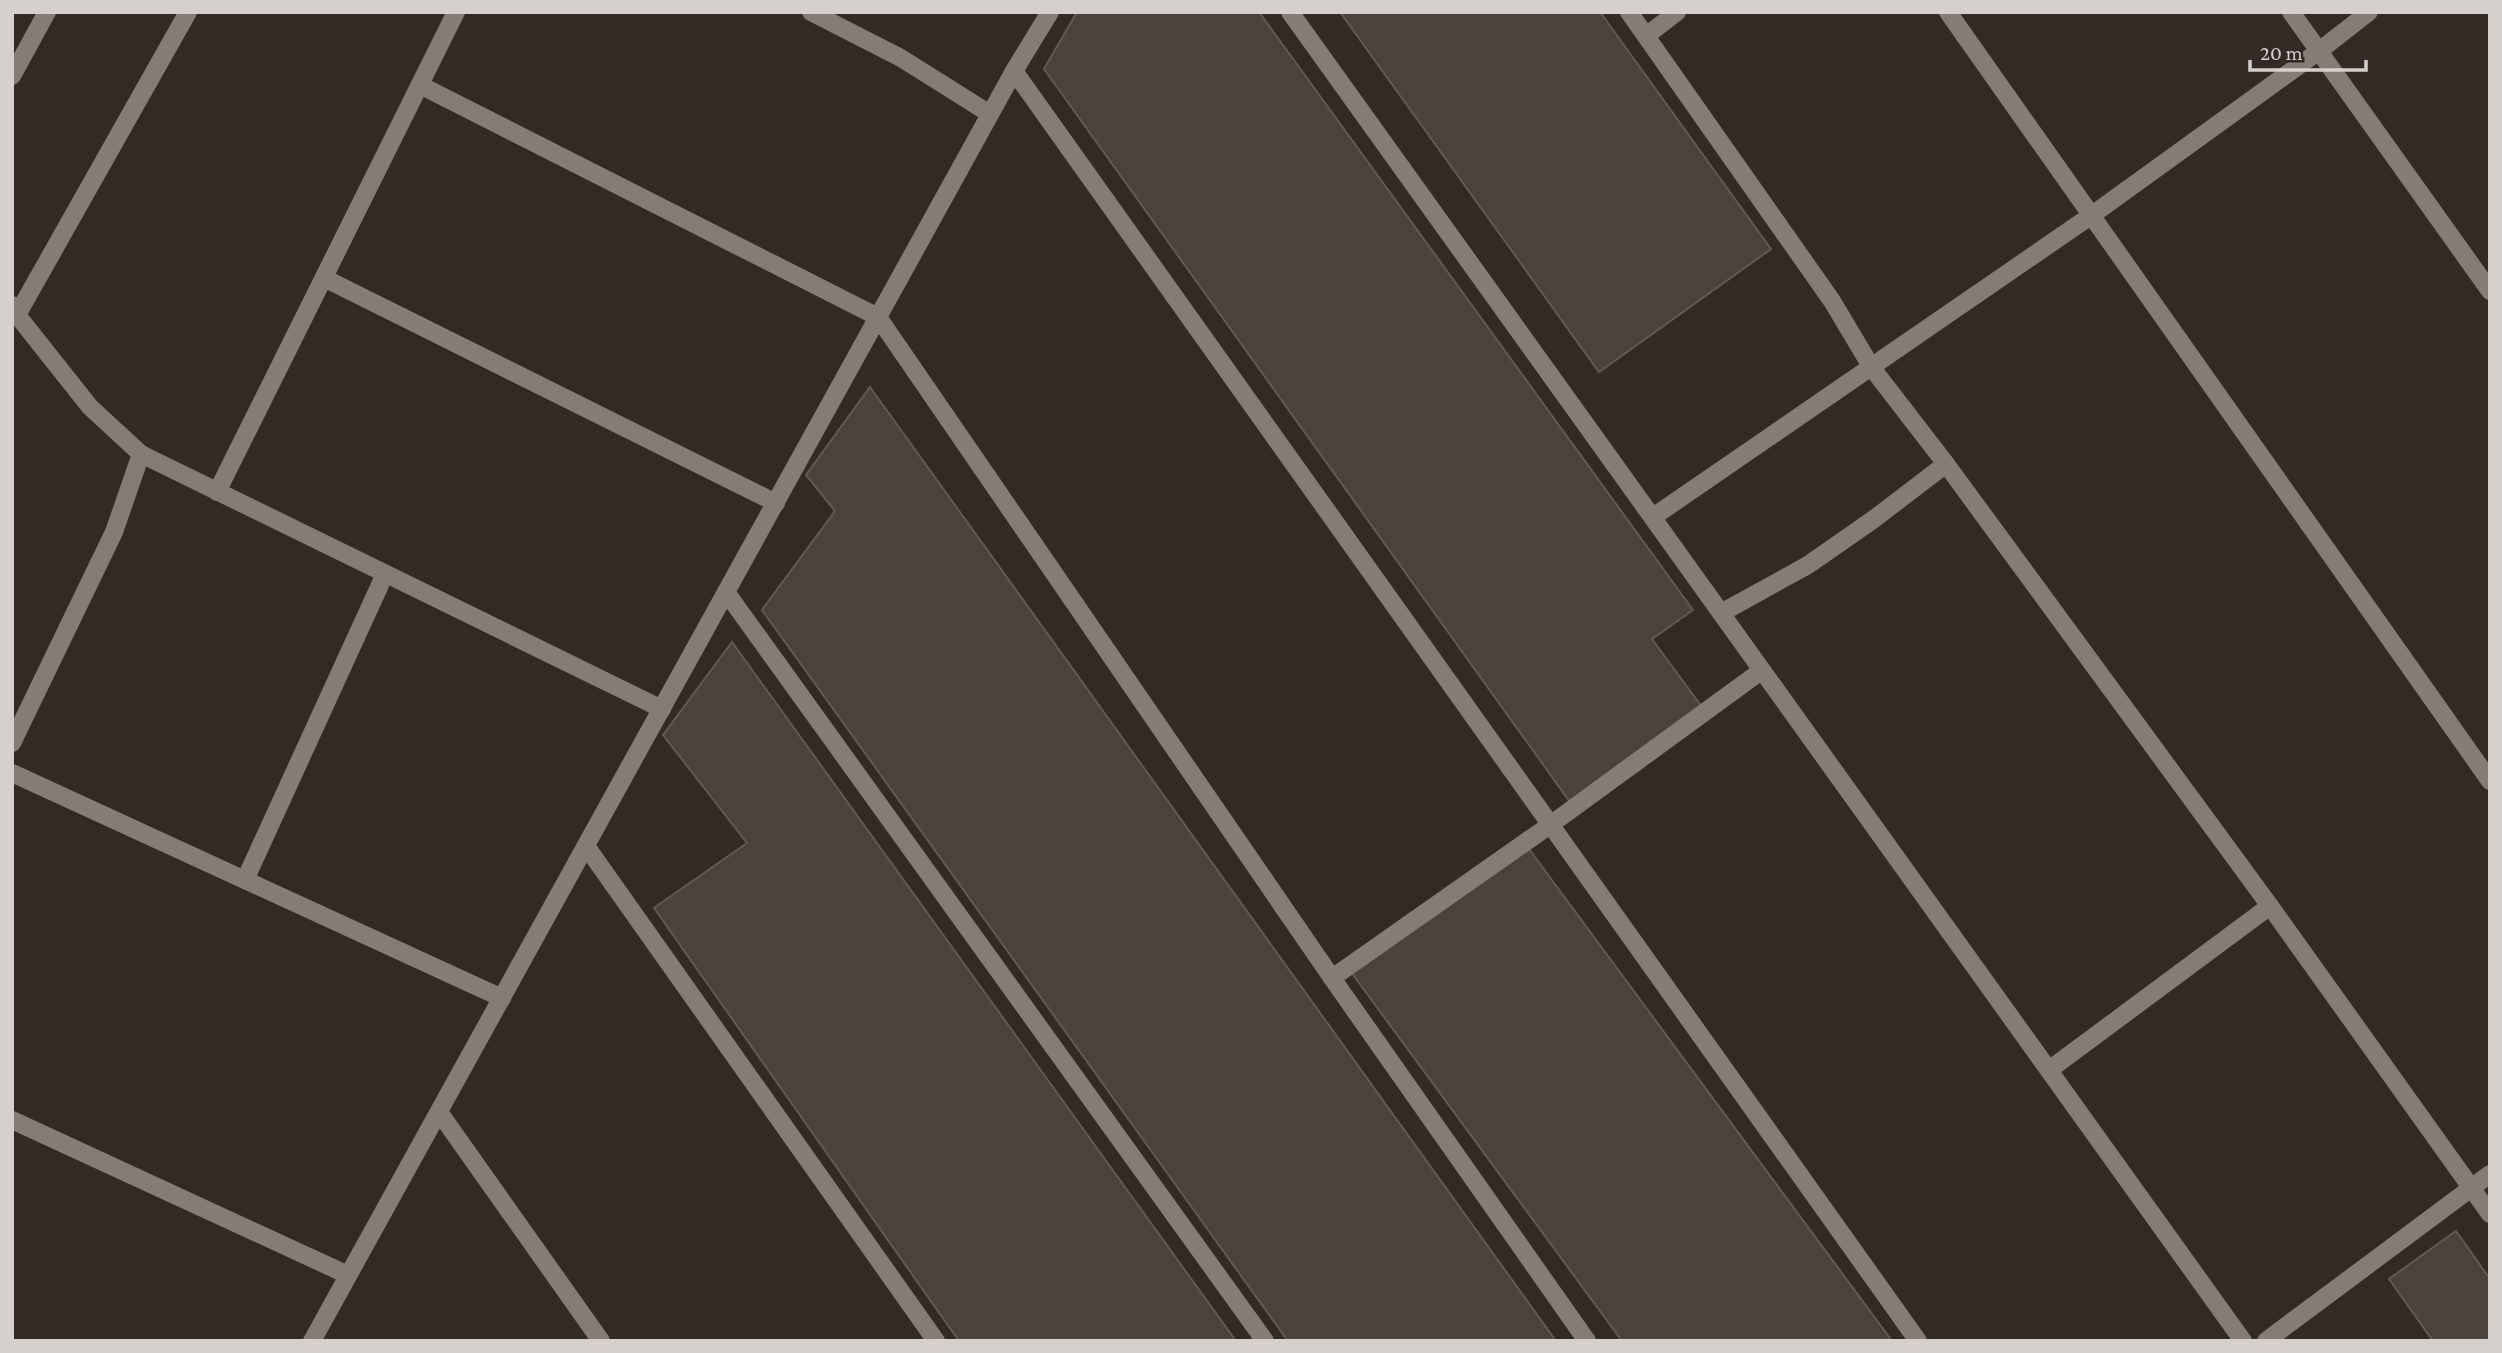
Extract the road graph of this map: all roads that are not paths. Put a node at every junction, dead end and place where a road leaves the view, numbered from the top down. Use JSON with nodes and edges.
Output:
{"nodes":[{"id":1,"x":47,"y":12,"type":"edge"},
{"id":2,"x":188,"y":12,"type":"edge"},
{"id":3,"x":456,"y":12,"type":"edge"},
{"id":4,"x":811,"y":12,"type":"edge"},
{"id":5,"x":1049,"y":12,"type":"edge"},
{"id":6,"x":1290,"y":12,"type":"edge"},
{"id":7,"x":1629,"y":12,"type":"edge"},
{"id":8,"x":1677,"y":12,"type":"edge"},
{"id":9,"x":1948,"y":12,"type":"edge"},
{"id":10,"x":2291,"y":12,"type":"edge"},
{"id":11,"x":2369,"y":12,"type":"edge"},
{"id":12,"x":1646,"y":36,"type":"junction"},
{"id":13,"x":2319,"y":51,"type":"junction"},
{"id":14,"x":1014,"y":71,"type":"junction"},
{"id":15,"x":12,"y":76,"type":"edge"},
{"id":16,"x":420,"y":85,"type":"junction"},
{"id":17,"x":990,"y":114,"type":"junction"},
{"id":18,"x":2092,"y":215,"type":"junction"},
{"id":19,"x":324,"y":278,"type":"junction"},
{"id":20,"x":2490,"y":291,"type":"edge"},
{"id":21,"x":15,"y":310,"type":"edge"},
{"id":22,"x":878,"y":317,"type":"junction"},
{"id":23,"x":1872,"y":368,"type":"junction"},
{"id":24,"x":141,"y":454,"type":"junction"},
{"id":25,"x":1946,"y":464,"type":"junction"},
{"id":26,"x":217,"y":492,"type":"junction"},
{"id":27,"x":776,"y":503,"type":"junction"},
{"id":28,"x":1653,"y":517,"type":"junction"},
{"id":29,"x":385,"y":574,"type":"junction"},
{"id":30,"x":726,"y":592,"type":"junction"},
{"id":31,"x":1721,"y":613,"type":"junction"},
{"id":32,"x":1761,"y":671,"type":"junction"},
{"id":33,"x":662,"y":709,"type":"junction"},
{"id":34,"x":12,"y":743,"type":"edge"},
{"id":35,"x":12,"y":773,"type":"edge"},
{"id":36,"x":2490,"y":781,"type":"edge"},
{"id":37,"x":1550,"y":825,"type":"junction"},
{"id":38,"x":586,"y":846,"type":"junction"},
{"id":39,"x":245,"y":880,"type":"junction"},
{"id":40,"x":2270,"y":906,"type":"junction"},
{"id":41,"x":1332,"y":978,"type":"junction"},
{"id":42,"x":502,"y":998,"type":"junction"},
{"id":43,"x":2049,"y":1070,"type":"junction"},
{"id":44,"x":439,"y":1112,"type":"junction"},
{"id":45,"x":12,"y":1120,"type":"edge"},
{"id":46,"x":2490,"y":1174,"type":"edge"},
{"id":47,"x":2472,"y":1188,"type":"junction"},
{"id":48,"x":2490,"y":1214,"type":"edge"},
{"id":49,"x":348,"y":1275,"type":"junction"},
{"id":50,"x":312,"y":1341,"type":"edge"},
{"id":51,"x":601,"y":1341,"type":"edge"},
{"id":52,"x":936,"y":1341,"type":"edge"},
{"id":53,"x":1265,"y":1341,"type":"edge"},
{"id":54,"x":1587,"y":1341,"type":"edge"},
{"id":55,"x":1918,"y":1341,"type":"edge"},
{"id":56,"x":2243,"y":1341,"type":"edge"},
{"id":57,"x":2266,"y":1341,"type":"edge"}],
"edges":[{"from":1,"to":15,"type":"street"},
{"from":2,"to":21,"type":"street"},
{"from":3,"to":16,"type":"street"},
{"from":4,"to":17,"type":"street"},
{"from":5,"to":14,"type":"street"},
{"from":6,"to":28,"type":"street"},
{"from":7,"to":12,"type":"street"},
{"from":8,"to":12,"type":"street"},
{"from":9,"to":18,"type":"street"},
{"from":10,"to":13,"type":"street"},
{"from":11,"to":13,"type":"street"},
{"from":12,"to":23,"type":"street"},
{"from":13,"to":18,"type":"street"},
{"from":13,"to":20,"type":"street"},
{"from":14,"to":17,"type":"street"},
{"from":14,"to":37,"type":"street"},
{"from":16,"to":19,"type":"street"},
{"from":16,"to":22,"type":"street"},
{"from":17,"to":22,"type":"street"},
{"from":18,"to":23,"type":"street"},
{"from":18,"to":36,"type":"street"},
{"from":19,"to":26,"type":"street"},
{"from":19,"to":27,"type":"street"},
{"from":21,"to":24,"type":"street"},
{"from":22,"to":27,"type":"street"},
{"from":22,"to":41,"type":"street"},
{"from":23,"to":25,"type":"street"},
{"from":23,"to":28,"type":"street"},
{"from":24,"to":26,"type":"street"},
{"from":24,"to":34,"type":"street"},
{"from":25,"to":31,"type":"street"},
{"from":25,"to":40,"type":"street"},
{"from":26,"to":29,"type":"street"},
{"from":27,"to":30,"type":"street"},
{"from":28,"to":31,"type":"street"},
{"from":29,"to":33,"type":"street"},
{"from":29,"to":39,"type":"street"},
{"from":30,"to":33,"type":"street"},
{"from":30,"to":53,"type":"street"},
{"from":31,"to":32,"type":"street"},
{"from":32,"to":37,"type":"street"},
{"from":32,"to":43,"type":"street"},
{"from":33,"to":38,"type":"street"},
{"from":35,"to":39,"type":"street"},
{"from":37,"to":41,"type":"street"},
{"from":37,"to":55,"type":"street"},
{"from":38,"to":42,"type":"street"},
{"from":38,"to":52,"type":"street"},
{"from":39,"to":42,"type":"street"},
{"from":40,"to":43,"type":"street"},
{"from":40,"to":47,"type":"street"},
{"from":41,"to":54,"type":"street"},
{"from":42,"to":44,"type":"street"},
{"from":43,"to":56,"type":"street"},
{"from":44,"to":49,"type":"street"},
{"from":44,"to":51,"type":"street"},
{"from":45,"to":49,"type":"street"},
{"from":46,"to":47,"type":"street"},
{"from":47,"to":48,"type":"street"},
{"from":47,"to":57,"type":"street"},
{"from":49,"to":50,"type":"street"}]}
